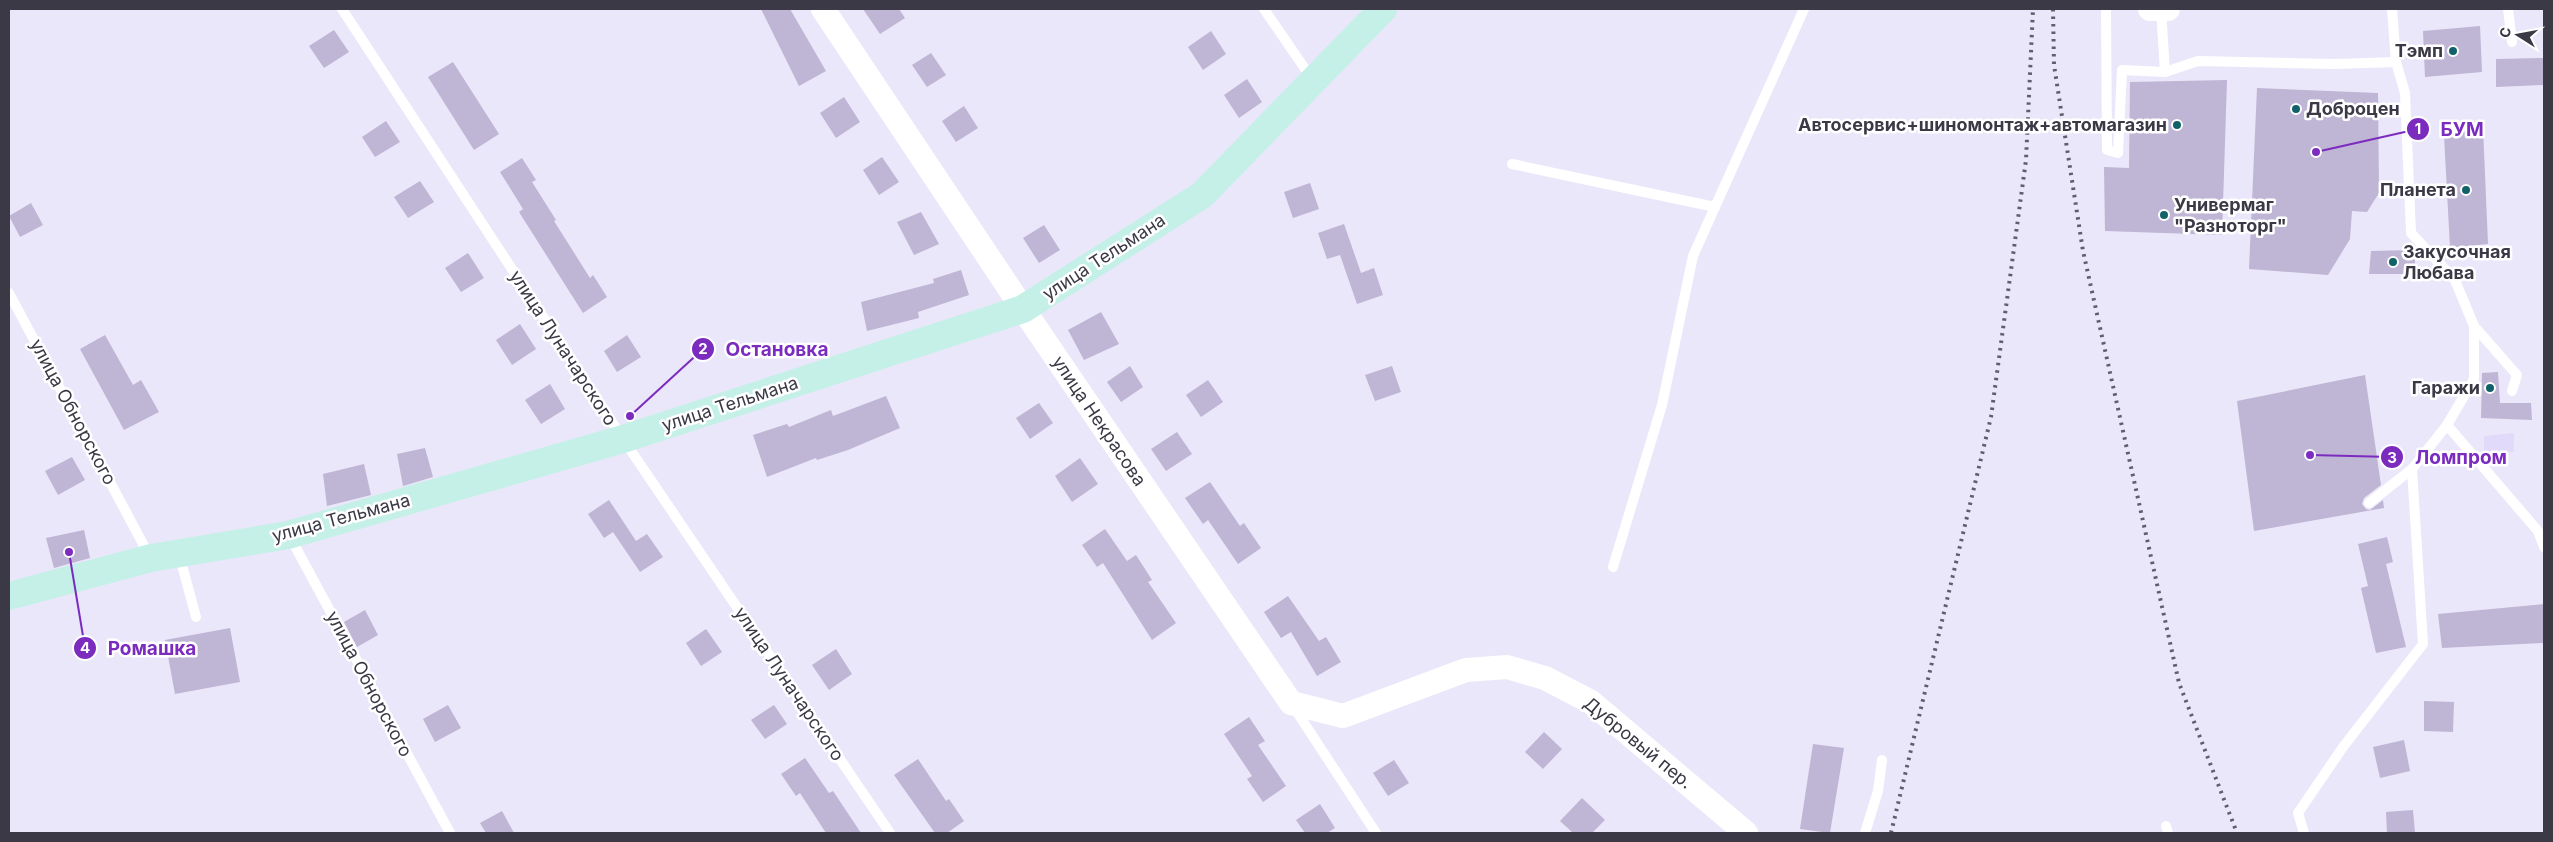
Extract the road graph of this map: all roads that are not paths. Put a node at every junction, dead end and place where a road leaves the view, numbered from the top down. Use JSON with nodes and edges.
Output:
{"nodes":[{"id":1,"x":342,"y":9,"type":"edge"},
{"id":2,"x":823,"y":9,"type":"edge"},
{"id":3,"x":1264,"y":9,"type":"edge"},
{"id":4,"x":1383,"y":9,"type":"edge"},
{"id":5,"x":1804,"y":9,"type":"edge"},
{"id":6,"x":2106,"y":9,"type":"edge"},
{"id":7,"x":2150,"y":9,"type":"edge"},
{"id":8,"x":2160,"y":9,"type":"edge"},
{"id":9,"x":2168,"y":9,"type":"edge"},
{"id":10,"x":2392,"y":9,"type":"edge"},
{"id":11,"x":2508,"y":9,"type":"edge"},
{"id":12,"x":2512,"y":42,"type":"dead end"},
{"id":13,"x":2396,"y":62,"type":"junction"},
{"id":14,"x":2165,"y":72,"type":"junction"},
{"id":15,"x":1314,"y":81,"type":"junction"},
{"id":16,"x":1512,"y":164,"type":"dead end"},
{"id":17,"x":1716,"y":208,"type":"junction"},
{"id":18,"x":9,"y":293,"type":"edge"},
{"id":19,"x":1023,"y":309,"type":"junction"},
{"id":20,"x":2474,"y":326,"type":"junction"},
{"id":21,"x":2512,"y":391,"type":"dead end"},
{"id":22,"x":2447,"y":425,"type":"junction"},
{"id":23,"x":622,"y":439,"type":"junction"},
{"id":24,"x":2412,"y":469,"type":"junction"},
{"id":25,"x":2369,"y":503,"type":"dead end"},
{"id":26,"x":288,"y":534,"type":"junction"},
{"id":27,"x":2544,"y":547,"type":"edge"},
{"id":28,"x":179,"y":553,"type":"junction"},
{"id":29,"x":151,"y":558,"type":"junction"},
{"id":30,"x":1613,"y":567,"type":"dead end"},
{"id":31,"x":9,"y":596,"type":"edge"},
{"id":32,"x":196,"y":617,"type":"dead end"},
{"id":33,"x":1291,"y":703,"type":"junction"},
{"id":34,"x":1882,"y":760,"type":"dead end"},
{"id":35,"x":450,"y":833,"type":"edge"},
{"id":36,"x":890,"y":833,"type":"edge"},
{"id":37,"x":1376,"y":833,"type":"edge"},
{"id":38,"x":1746,"y":833,"type":"edge"},
{"id":39,"x":1865,"y":833,"type":"edge"},
{"id":40,"x":2304,"y":833,"type":"edge"}],
"edges":[{"from":1,"to":23,"type":"lane","name":"улица Луначарского"},
{"from":2,"to":19,"type":"street","name":"улица Некрасова"},
{"from":3,"to":15,"type":"lane"},
{"from":4,"to":15,"type":"main road","name":"улица Тельмана"},
{"from":5,"to":17,"type":"lane"},
{"from":6,"to":14,"type":"lane"},
{"from":7,"to":8,"type":"street"},
{"from":8,"to":9,"type":"street"},
{"from":8,"to":14,"type":"lane"},
{"from":10,"to":13,"type":"lane"},
{"from":11,"to":12,"type":"lane"},
{"from":13,"to":14,"type":"lane"},
{"from":13,"to":20,"type":"lane"},
{"from":15,"to":19,"type":"main road","name":"улица Тельмана"},
{"from":16,"to":17,"type":"lane"},
{"from":17,"to":30,"type":"lane"},
{"from":18,"to":29,"type":"lane","name":"улица Обнорского"},
{"from":19,"to":23,"type":"main road","name":"улица Тельмана"},
{"from":19,"to":33,"type":"street","name":"улица Некрасова"},
{"from":20,"to":21,"type":"lane"},
{"from":20,"to":22,"type":"lane"},
{"from":22,"to":24,"type":"lane"},
{"from":22,"to":27,"type":"lane"},
{"from":23,"to":26,"type":"main road","name":"улица Тельмана"},
{"from":23,"to":36,"type":"lane","name":"улица Луначарского"},
{"from":24,"to":25,"type":"lane"},
{"from":24,"to":40,"type":"lane"},
{"from":26,"to":28,"type":"main road","name":"улица Тельмана"},
{"from":26,"to":35,"type":"lane","name":"улица Обнорского"},
{"from":28,"to":29,"type":"main road","name":"улица Тельмана"},
{"from":28,"to":32,"type":"lane"},
{"from":29,"to":31,"type":"main road","name":"улица Тельмана"},
{"from":33,"to":37,"type":"lane","name":"улица Некрасова"},
{"from":33,"to":38,"type":"street","name":"Дубровый пер."},
{"from":34,"to":39,"type":"lane"}]}
